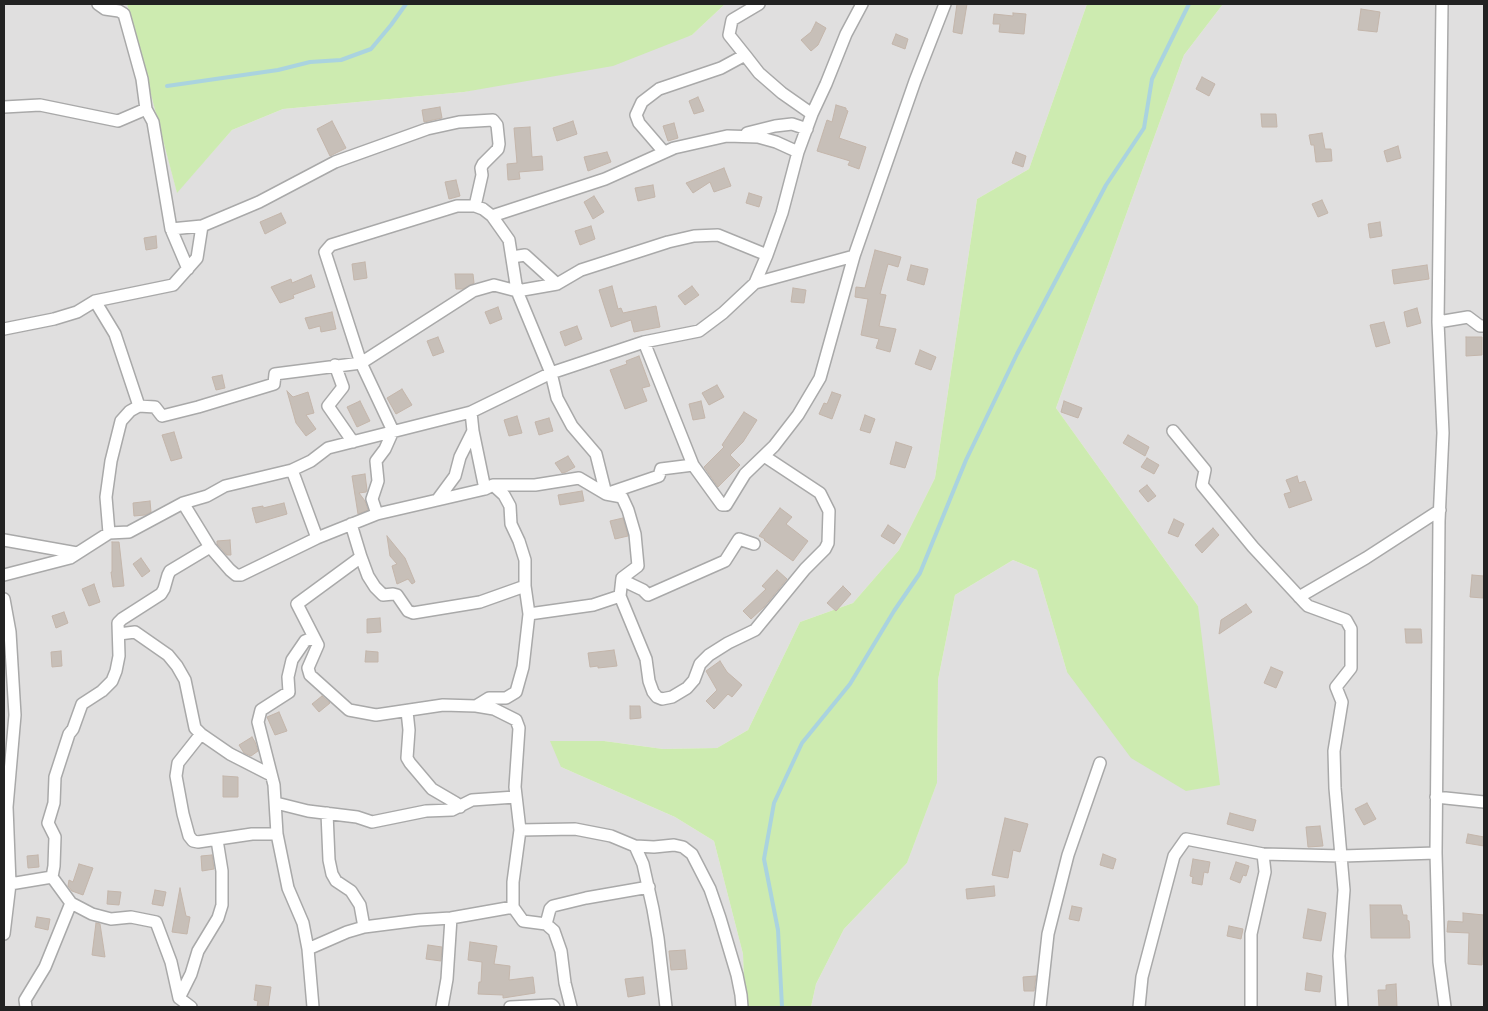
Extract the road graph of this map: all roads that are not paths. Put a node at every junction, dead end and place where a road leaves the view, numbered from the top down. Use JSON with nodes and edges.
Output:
{"nodes":[{"id":1,"x":98,"y":4,"type":"edge"},
{"id":2,"x":759,"y":4,"type":"edge"},
{"id":3,"x":862,"y":4,"type":"edge"},
{"id":4,"x":945,"y":4,"type":"edge"},
{"id":5,"x":1442,"y":4,"type":"edge"},
{"id":6,"x":745,"y":55,"type":"junction"},
{"id":7,"x":4,"y":107,"type":"edge"},
{"id":8,"x":146,"y":109,"type":"junction"},
{"id":9,"x":812,"y":114,"type":"junction"},
{"id":10,"x":806,"y":129,"type":"junction"},
{"id":11,"x":740,"y":135,"type":"junction"},
{"id":12,"x":664,"y":152,"type":"junction"},
{"id":13,"x":798,"y":152,"type":"junction"},
{"id":14,"x":475,"y":206,"type":"junction"},
{"id":15,"x":492,"y":216,"type":"junction"},
{"id":16,"x":202,"y":226,"type":"junction"},
{"id":17,"x":171,"y":229,"type":"junction"},
{"id":18,"x":509,"y":240,"type":"junction"},
{"id":19,"x":767,"y":255,"type":"junction"},
{"id":20,"x":526,"y":256,"type":"junction"},
{"id":21,"x":854,"y":256,"type":"junction"},
{"id":22,"x":512,"y":257,"type":"junction"},
{"id":23,"x":188,"y":269,"type":"junction"},
{"id":24,"x":755,"y":283,"type":"junction"},
{"id":25,"x":557,"y":284,"type":"junction"},
{"id":26,"x":517,"y":292,"type":"junction"},
{"id":27,"x":95,"y":301,"type":"junction"},
{"id":28,"x":1438,"y":322,"type":"junction"},
{"id":29,"x":1484,"y":326,"type":"edge"},
{"id":30,"x":4,"y":329,"type":"edge"},
{"id":31,"x":644,"y":342,"type":"junction"},
{"id":32,"x":361,"y":363,"type":"junction"},
{"id":33,"x":335,"y":365,"type":"junction"},
{"id":34,"x":551,"y":372,"type":"junction"},
{"id":35,"x":139,"y":406,"type":"junction"},
{"id":36,"x":471,"y":412,"type":"junction"},
{"id":37,"x":1173,"y":430,"type":"dead end"},
{"id":38,"x":392,"y":431,"type":"junction"},
{"id":39,"x":473,"y":431,"type":"junction"},
{"id":40,"x":353,"y":442,"type":"junction"},
{"id":41,"x":764,"y":456,"type":"junction"},
{"id":42,"x":693,"y":465,"type":"junction"},
{"id":43,"x":292,"y":470,"type":"junction"},
{"id":44,"x":489,"y":487,"type":"junction"},
{"id":45,"x":606,"y":494,"type":"junction"},
{"id":46,"x":438,"y":499,"type":"junction"},
{"id":47,"x":182,"y":502,"type":"junction"},
{"id":48,"x":1440,"y":510,"type":"junction"},
{"id":49,"x":377,"y":514,"type":"junction"},
{"id":50,"x":352,"y":524,"type":"junction"},
{"id":51,"x":109,"y":533,"type":"junction"},
{"id":52,"x":318,"y":538,"type":"junction"},
{"id":53,"x":4,"y":540,"type":"edge"},
{"id":54,"x":754,"y":544,"type":"dead end"},
{"id":55,"x":210,"y":547,"type":"junction"},
{"id":56,"x":77,"y":553,"type":"junction"},
{"id":57,"x":361,"y":557,"type":"junction"},
{"id":58,"x":4,"y":575,"type":"edge"},
{"id":59,"x":622,"y":580,"type":"junction"},
{"id":60,"x":525,"y":586,"type":"junction"},
{"id":61,"x":620,"y":596,"type":"junction"},
{"id":62,"x":1299,"y":597,"type":"junction"},
{"id":63,"x":4,"y":599,"type":"edge"},
{"id":64,"x":529,"y":614,"type":"junction"},
{"id":65,"x":119,"y":634,"type":"junction"},
{"id":66,"x":314,"y":637,"type":"junction"},
{"id":67,"x":476,"y":706,"type":"junction"},
{"id":68,"x":407,"y":711,"type":"junction"},
{"id":69,"x":200,"y":734,"type":"junction"},
{"id":70,"x":1100,"y":763,"type":"dead end"},
{"id":71,"x":271,"y":775,"type":"junction"},
{"id":72,"x":1436,"y":797,"type":"junction"},
{"id":73,"x":515,"y":798,"type":"junction"},
{"id":74,"x":1484,"y":802,"type":"edge"},
{"id":75,"x":276,"y":803,"type":"junction"},
{"id":76,"x":460,"y":808,"type":"junction"},
{"id":77,"x":327,"y":813,"type":"junction"},
{"id":78,"x":520,"y":830,"type":"junction"},
{"id":79,"x":277,"y":834,"type":"junction"},
{"id":80,"x":217,"y":840,"type":"junction"},
{"id":81,"x":635,"y":846,"type":"junction"},
{"id":82,"x":1436,"y":853,"type":"junction"},
{"id":83,"x":1263,"y":854,"type":"junction"},
{"id":84,"x":1342,"y":856,"type":"junction"},
{"id":85,"x":52,"y":877,"type":"junction"},
{"id":86,"x":10,"y":884,"type":"junction"},
{"id":87,"x":649,"y":887,"type":"junction"},
{"id":88,"x":71,"y":903,"type":"junction"},
{"id":89,"x":513,"y":907,"type":"junction"},
{"id":90,"x":451,"y":918,"type":"junction"},
{"id":91,"x":546,"y":924,"type":"junction"},
{"id":92,"x":364,"y":927,"type":"junction"},
{"id":93,"x":4,"y":934,"type":"edge"},
{"id":94,"x":308,"y":949,"type":"junction"},
{"id":95,"x":179,"y":998,"type":"junction"},
{"id":96,"x":26,"y":1007,"type":"edge"},
{"id":97,"x":191,"y":1007,"type":"edge"},
{"id":98,"x":313,"y":1007,"type":"edge"},
{"id":99,"x":442,"y":1007,"type":"edge"},
{"id":100,"x":516,"y":1007,"type":"edge"},
{"id":101,"x":554,"y":1007,"type":"edge"},
{"id":102,"x":571,"y":1007,"type":"edge"},
{"id":103,"x":666,"y":1007,"type":"edge"},
{"id":104,"x":742,"y":1007,"type":"edge"},
{"id":105,"x":1040,"y":1007,"type":"edge"},
{"id":106,"x":1139,"y":1007,"type":"edge"},
{"id":107,"x":1251,"y":1007,"type":"edge"},
{"id":108,"x":1342,"y":1007,"type":"edge"},
{"id":109,"x":1445,"y":1007,"type":"edge"}],
"edges":[{"from":1,"to":8,"type":"street"},
{"from":2,"to":6,"type":"street"},
{"from":3,"to":9,"type":"street"},
{"from":4,"to":21,"type":"street"},
{"from":5,"to":28,"type":"street"},
{"from":6,"to":9,"type":"street"},
{"from":6,"to":12,"type":"street"},
{"from":7,"to":8,"type":"street"},
{"from":8,"to":17,"type":"street"},
{"from":9,"to":10,"type":"street"},
{"from":10,"to":11,"type":"street"},
{"from":10,"to":13,"type":"street"},
{"from":11,"to":12,"type":"street"},
{"from":11,"to":13,"type":"street"},
{"from":12,"to":15,"type":"street"},
{"from":13,"to":19,"type":"street"},
{"from":14,"to":15,"type":"street"},
{"from":14,"to":16,"type":"street"},
{"from":14,"to":32,"type":"street"},
{"from":15,"to":18,"type":"street"},
{"from":16,"to":17,"type":"street"},
{"from":16,"to":23,"type":"street"},
{"from":17,"to":23,"type":"street"},
{"from":18,"to":20,"type":"street"},
{"from":18,"to":22,"type":"street"},
{"from":19,"to":24,"type":"street"},
{"from":19,"to":25,"type":"street"},
{"from":20,"to":22,"type":"street"},
{"from":20,"to":25,"type":"street"},
{"from":21,"to":24,"type":"street"},
{"from":21,"to":41,"type":"street"},
{"from":22,"to":26,"type":"street"},
{"from":23,"to":27,"type":"street"},
{"from":24,"to":31,"type":"street"},
{"from":25,"to":26,"type":"street"},
{"from":26,"to":32,"type":"street"},
{"from":26,"to":34,"type":"street"},
{"from":27,"to":30,"type":"street"},
{"from":27,"to":35,"type":"street"},
{"from":28,"to":29,"type":"street"},
{"from":28,"to":48,"type":"street"},
{"from":31,"to":34,"type":"street"},
{"from":31,"to":42,"type":"street"},
{"from":32,"to":33,"type":"street"},
{"from":32,"to":38,"type":"street"},
{"from":33,"to":35,"type":"street"},
{"from":33,"to":40,"type":"street"},
{"from":34,"to":36,"type":"street"},
{"from":34,"to":45,"type":"street"},
{"from":35,"to":51,"type":"street"},
{"from":36,"to":38,"type":"street"},
{"from":36,"to":39,"type":"street"},
{"from":37,"to":62,"type":"street"},
{"from":38,"to":40,"type":"street"},
{"from":38,"to":49,"type":"street"},
{"from":39,"to":44,"type":"street"},
{"from":39,"to":46,"type":"street"},
{"from":40,"to":43,"type":"street"},
{"from":41,"to":42,"type":"street"},
{"from":41,"to":61,"type":"street"},
{"from":42,"to":45,"type":"street"},
{"from":43,"to":47,"type":"street"},
{"from":43,"to":52,"type":"street"},
{"from":44,"to":45,"type":"street"},
{"from":44,"to":46,"type":"street"},
{"from":44,"to":60,"type":"street"},
{"from":45,"to":59,"type":"street"},
{"from":46,"to":49,"type":"street"},
{"from":47,"to":51,"type":"street"},
{"from":47,"to":55,"type":"street"},
{"from":48,"to":62,"type":"street"},
{"from":48,"to":72,"type":"street"},
{"from":49,"to":50,"type":"street"},
{"from":50,"to":52,"type":"street"},
{"from":50,"to":57,"type":"street"},
{"from":51,"to":56,"type":"street"},
{"from":52,"to":55,"type":"street"},
{"from":53,"to":56,"type":"street"},
{"from":54,"to":59,"type":"street"},
{"from":55,"to":65,"type":"street"},
{"from":56,"to":58,"type":"street"},
{"from":57,"to":60,"type":"street"},
{"from":57,"to":66,"type":"street"},
{"from":59,"to":61,"type":"street"},
{"from":60,"to":64,"type":"street"},
{"from":61,"to":64,"type":"street"},
{"from":62,"to":84,"type":"street"},
{"from":63,"to":86,"type":"street"},
{"from":64,"to":67,"type":"street"},
{"from":65,"to":69,"type":"street"},
{"from":65,"to":85,"type":"street"},
{"from":66,"to":68,"type":"street"},
{"from":66,"to":71,"type":"street"},
{"from":67,"to":68,"type":"street"},
{"from":67,"to":73,"type":"street"},
{"from":68,"to":76,"type":"street"},
{"from":69,"to":71,"type":"street"},
{"from":69,"to":80,"type":"street"},
{"from":70,"to":105,"type":"street"},
{"from":71,"to":75,"type":"street"},
{"from":72,"to":74,"type":"street"},
{"from":72,"to":82,"type":"street"},
{"from":73,"to":76,"type":"street"},
{"from":73,"to":78,"type":"street"},
{"from":75,"to":77,"type":"street"},
{"from":75,"to":79,"type":"street"},
{"from":76,"to":77,"type":"street"},
{"from":77,"to":92,"type":"street"},
{"from":78,"to":81,"type":"street"},
{"from":78,"to":89,"type":"street"},
{"from":79,"to":80,"type":"street"},
{"from":79,"to":94,"type":"street"},
{"from":80,"to":95,"type":"street"},
{"from":81,"to":87,"type":"street"},
{"from":81,"to":104,"type":"street"},
{"from":82,"to":84,"type":"street"},
{"from":82,"to":109,"type":"street"},
{"from":83,"to":84,"type":"street"},
{"from":83,"to":106,"type":"street"},
{"from":83,"to":107,"type":"street"},
{"from":84,"to":108,"type":"street"},
{"from":85,"to":86,"type":"street"},
{"from":85,"to":88,"type":"street"},
{"from":86,"to":93,"type":"street"},
{"from":87,"to":91,"type":"street"},
{"from":87,"to":103,"type":"street"},
{"from":88,"to":95,"type":"street"},
{"from":88,"to":96,"type":"street"},
{"from":89,"to":90,"type":"street"},
{"from":89,"to":91,"type":"street"},
{"from":90,"to":92,"type":"street"},
{"from":90,"to":99,"type":"street"},
{"from":91,"to":102,"type":"street"},
{"from":92,"to":94,"type":"street"},
{"from":94,"to":98,"type":"street"},
{"from":95,"to":97,"type":"street"},
{"from":100,"to":101,"type":"street"}]}
